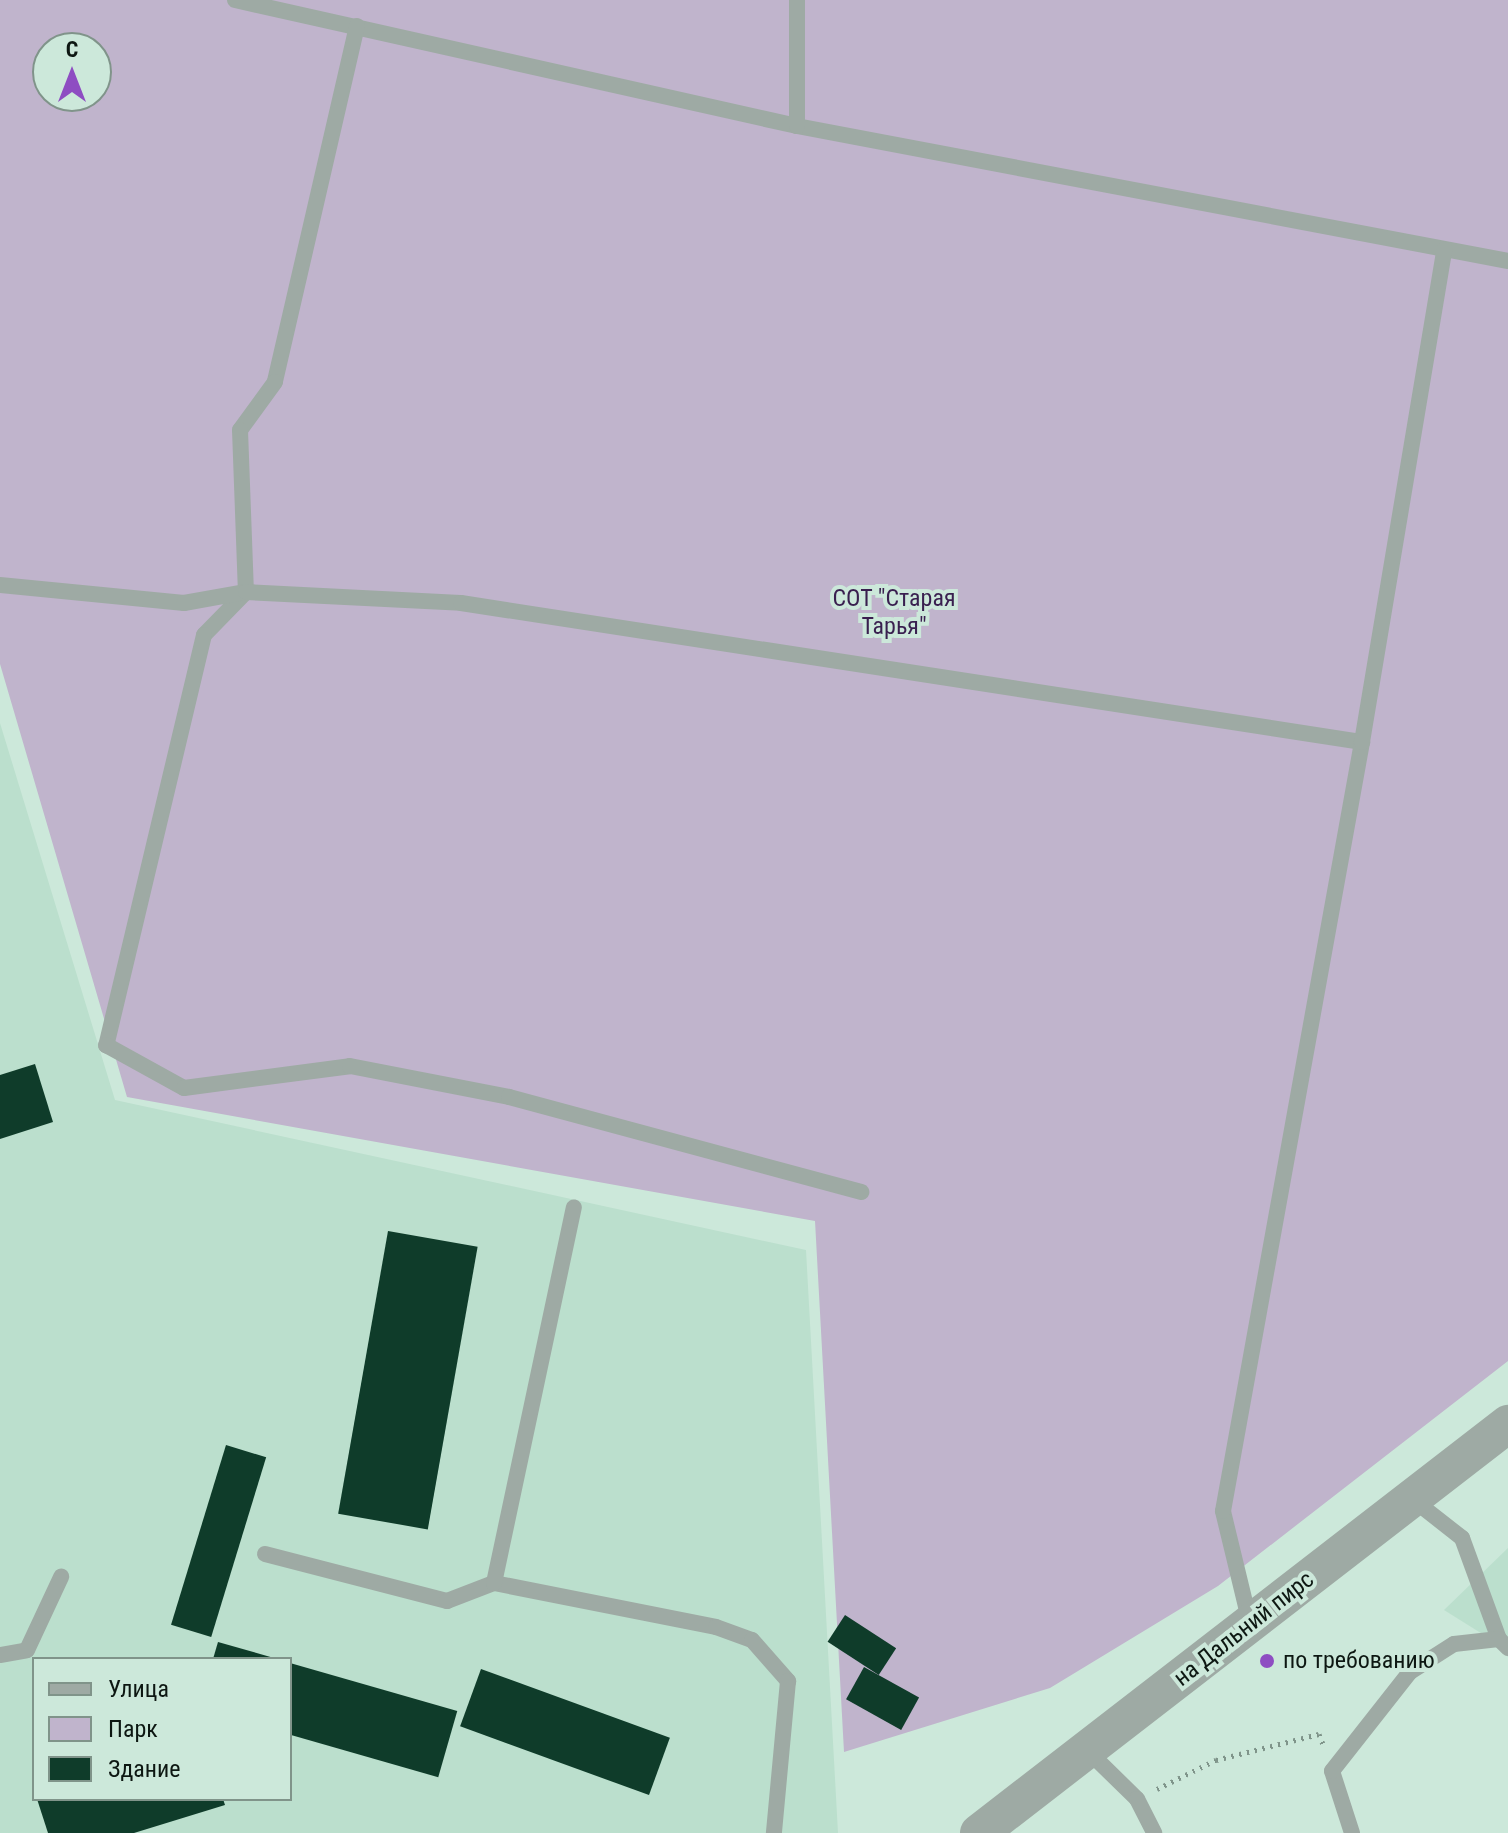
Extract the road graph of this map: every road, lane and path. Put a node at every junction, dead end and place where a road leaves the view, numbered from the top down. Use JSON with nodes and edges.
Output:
{"nodes":[{"id":1,"x":235,"y":0,"type":"edge"},
{"id":2,"x":797,"y":0,"type":"edge"},
{"id":3,"x":357,"y":26,"type":"junction"},
{"id":4,"x":797,"y":126,"type":"junction"},
{"id":5,"x":1444,"y":250,"type":"junction"},
{"id":6,"x":1508,"y":261,"type":"edge"},
{"id":7,"x":0,"y":585,"type":"edge"},
{"id":8,"x":246,"y":592,"type":"junction"},
{"id":9,"x":1362,"y":742,"type":"junction"},
{"id":10,"x":861,"y":1192,"type":"dead end"},
{"id":11,"x":574,"y":1207,"type":"dead end"},
{"id":12,"x":1508,"y":1424,"type":"edge"},
{"id":13,"x":1410,"y":1497,"type":"junction"},
{"id":14,"x":265,"y":1554,"type":"dead end"},
{"id":15,"x":61,"y":1577,"type":"dead end"},
{"id":16,"x":494,"y":1583,"type":"junction"},
{"id":17,"x":1250,"y":1625,"type":"junction"},
{"id":18,"x":1504,"y":1644,"type":"edge"},
{"id":19,"x":0,"y":1655,"type":"edge"},
{"id":20,"x":1089,"y":1752,"type":"junction"},
{"id":21,"x":1332,"y":1771,"type":"junction"},
{"id":22,"x":1137,"y":1799,"type":"junction"},
{"id":23,"x":774,"y":1833,"type":"edge"},
{"id":24,"x":979,"y":1833,"type":"edge"},
{"id":25,"x":1154,"y":1833,"type":"edge"},
{"id":26,"x":1352,"y":1833,"type":"edge"}],
"edges":[{"from":1,"to":3,"type":"lane"},
{"from":2,"to":4,"type":"lane"},
{"from":3,"to":4,"type":"lane"},
{"from":3,"to":8,"type":"lane"},
{"from":4,"to":5,"type":"lane"},
{"from":5,"to":6,"type":"lane"},
{"from":5,"to":9,"type":"lane"},
{"from":7,"to":8,"type":"lane"},
{"from":8,"to":9,"type":"lane"},
{"from":8,"to":10,"type":"lane"},
{"from":9,"to":17,"type":"lane"},
{"from":11,"to":16,"type":"lane"},
{"from":12,"to":13,"type":"street","name":"на Дальний пирс"},
{"from":13,"to":17,"type":"street","name":"на Дальний пирс"},
{"from":13,"to":18,"type":"lane"},
{"from":14,"to":16,"type":"lane"},
{"from":15,"to":19,"type":"lane"},
{"from":16,"to":23,"type":"lane"},
{"from":17,"to":20,"type":"street","name":"на Дальний пирс"},
{"from":18,"to":21,"type":"lane"},
{"from":20,"to":22,"type":"lane"},
{"from":20,"to":24,"type":"street","name":"на Дальний пирс"},
{"from":21,"to":22,"type":"path"},
{"from":21,"to":26,"type":"lane"},
{"from":22,"to":25,"type":"lane"}]}
